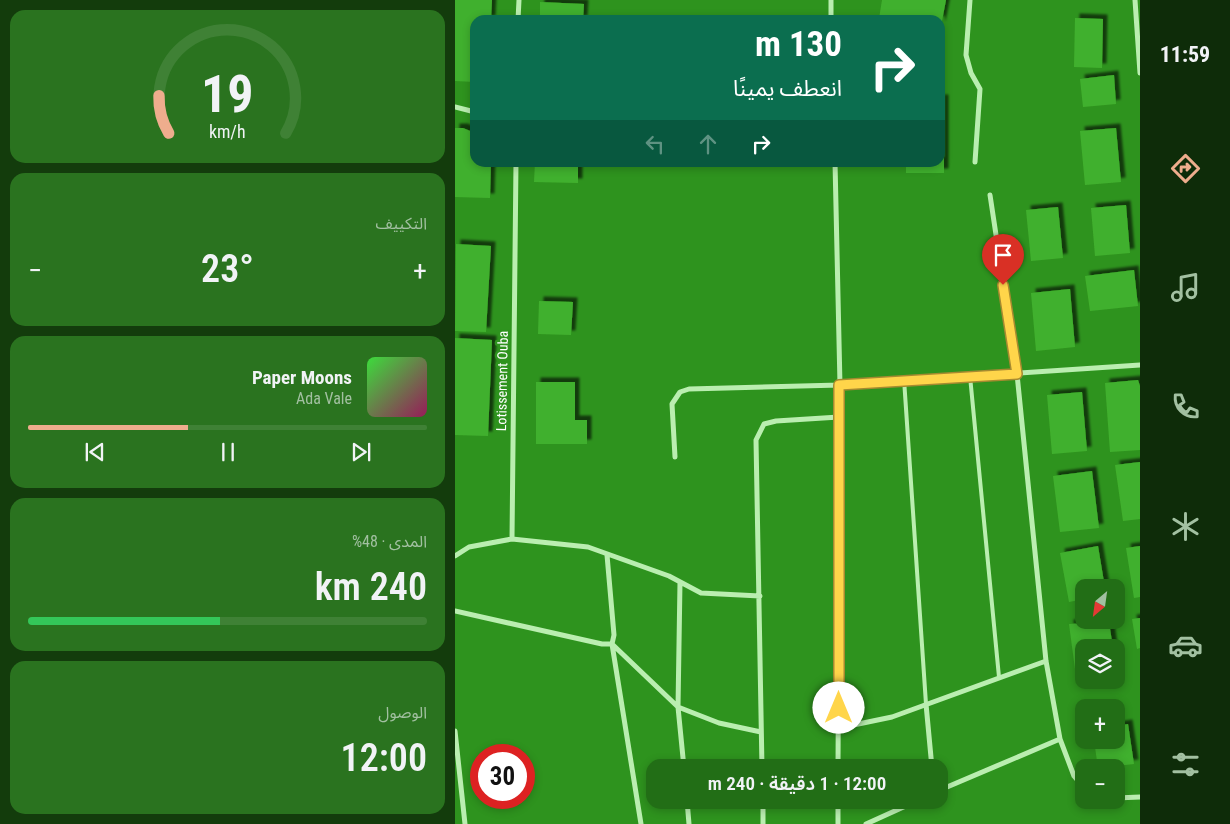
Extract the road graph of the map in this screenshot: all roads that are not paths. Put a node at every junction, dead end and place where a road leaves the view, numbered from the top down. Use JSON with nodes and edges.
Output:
{"nodes":[{"id":1,"x":519,"y":0,"type":"edge"},
{"id":2,"x":831,"y":0,"type":"edge"},
{"id":3,"x":970,"y":0,"type":"edge"},
{"id":4,"x":1135,"y":0,"type":"edge"},
{"id":5,"x":519,"y":15,"type":"edge"},
{"id":6,"x":831,"y":15,"type":"edge"},
{"id":7,"x":1140,"y":72,"type":"edge"},
{"id":8,"x":455,"y":106,"type":"edge"},
{"id":9,"x":470,"y":110,"type":"edge"},
{"id":10,"x":975,"y":162,"type":"dead end"},
{"id":11,"x":516,"y":167,"type":"edge"},
{"id":12,"x":835,"y":167,"type":"edge"},
{"id":13,"x":989,"y":195,"type":"dead end"},
{"id":14,"x":1140,"y":365,"type":"edge"},
{"id":15,"x":1017,"y":374,"type":"junction"},
{"id":16,"x":970,"y":376,"type":"junction"},
{"id":17,"x":904,"y":379,"type":"junction"},
{"id":18,"x":839,"y":385,"type":"junction"},
{"id":19,"x":839,"y":417,"type":"junction"},
{"id":20,"x":675,"y":457,"type":"dead end"},
{"id":21,"x":512,"y":539,"type":"junction"},
{"id":22,"x":607,"y":555,"type":"junction"},
{"id":23,"x":455,"y":556,"type":"edge"},
{"id":24,"x":680,"y":582,"type":"junction"},
{"id":25,"x":760,"y":596,"type":"junction"},
{"id":26,"x":455,"y":611,"type":"edge"},
{"id":27,"x":612,"y":644,"type":"junction"},
{"id":28,"x":1046,"y":662,"type":"junction"},
{"id":29,"x":999,"y":678,"type":"junction"},
{"id":30,"x":926,"y":704,"type":"junction"},
{"id":31,"x":679,"y":707,"type":"junction"},
{"id":32,"x":839,"y":728,"type":"junction"},
{"id":33,"x":455,"y":731,"type":"edge"},
{"id":34,"x":761,"y":732,"type":"junction"},
{"id":35,"x":1060,"y":739,"type":"junction"},
{"id":36,"x":683,"y":759,"type":"edge"},
{"id":37,"x":762,"y":759,"type":"edge"},
{"id":38,"x":839,"y":759,"type":"edge"},
{"id":39,"x":931,"y":759,"type":"edge"},
{"id":40,"x":1075,"y":777,"type":"edge"},
{"id":41,"x":948,"y":787,"type":"edge"},
{"id":42,"x":455,"y":794,"type":"edge"},
{"id":43,"x":462,"y":794,"type":"junction"},
{"id":44,"x":1140,"y":797,"type":"edge"},
{"id":45,"x":1125,"y":798,"type":"edge"},
{"id":46,"x":688,"y":809,"type":"edge"},
{"id":47,"x":763,"y":809,"type":"edge"},
{"id":48,"x":838,"y":809,"type":"edge"},
{"id":49,"x":899,"y":809,"type":"edge"},
{"id":50,"x":465,"y":824,"type":"edge"},
{"id":51,"x":641,"y":824,"type":"edge"},
{"id":52,"x":689,"y":824,"type":"edge"},
{"id":53,"x":763,"y":824,"type":"edge"},
{"id":54,"x":838,"y":824,"type":"edge"},
{"id":55,"x":866,"y":824,"type":"edge"}],
"edges":[{"from":1,"to":5,"type":"street"},
{"from":2,"to":6,"type":"street"},
{"from":3,"to":10,"type":"street"},
{"from":4,"to":7,"type":"street"},
{"from":8,"to":9,"type":"street"},
{"from":11,"to":21,"type":"street","name":"Lotissement Ouba"},
{"from":12,"to":18,"type":"street"},
{"from":13,"to":15,"type":"street"},
{"from":14,"to":15,"type":"street"},
{"from":15,"to":16,"type":"street"},
{"from":15,"to":28,"type":"street"},
{"from":16,"to":17,"type":"street"},
{"from":16,"to":29,"type":"lane"},
{"from":17,"to":18,"type":"street"},
{"from":17,"to":30,"type":"lane"},
{"from":18,"to":19,"type":"street"},
{"from":18,"to":20,"type":"street"},
{"from":19,"to":25,"type":"street"},
{"from":19,"to":32,"type":"street"},
{"from":21,"to":22,"type":"street"},
{"from":21,"to":23,"type":"street"},
{"from":22,"to":24,"type":"street"},
{"from":22,"to":27,"type":"street"},
{"from":24,"to":25,"type":"street"},
{"from":24,"to":31,"type":"street"},
{"from":25,"to":34,"type":"street"},
{"from":26,"to":27,"type":"street"},
{"from":27,"to":31,"type":"street"},
{"from":27,"to":51,"type":"street"},
{"from":28,"to":29,"type":"street"},
{"from":28,"to":35,"type":"street"},
{"from":29,"to":30,"type":"street"},
{"from":30,"to":32,"type":"street"},
{"from":30,"to":39,"type":"street"},
{"from":31,"to":34,"type":"street"},
{"from":31,"to":36,"type":"street"},
{"from":32,"to":38,"type":"street"},
{"from":33,"to":43,"type":"street"},
{"from":34,"to":37,"type":"street"},
{"from":35,"to":40,"type":"street"},
{"from":35,"to":41,"type":"street"},
{"from":42,"to":43,"type":"street"},
{"from":43,"to":50,"type":"street"},
{"from":44,"to":45,"type":"street"},
{"from":46,"to":52,"type":"street"},
{"from":47,"to":53,"type":"street"},
{"from":48,"to":54,"type":"street"},
{"from":49,"to":55,"type":"street"}]}
